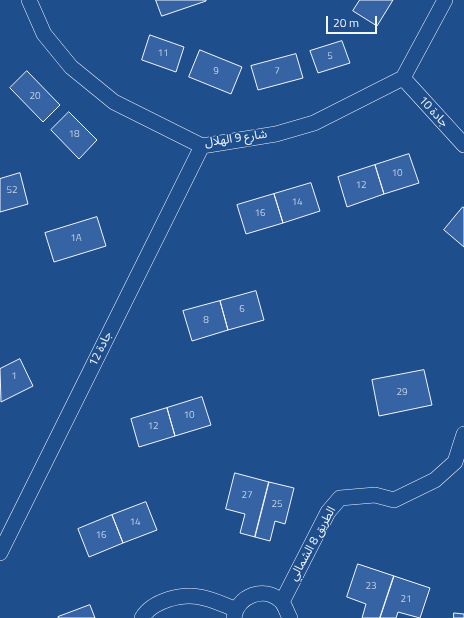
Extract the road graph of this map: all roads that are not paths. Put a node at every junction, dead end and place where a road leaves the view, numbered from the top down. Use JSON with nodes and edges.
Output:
{"nodes":[{"id":1,"x":29,"y":0,"type":"edge"},
{"id":2,"x":445,"y":0,"type":"edge"},
{"id":3,"x":402,"y":78,"type":"junction"},
{"id":4,"x":464,"y":145,"type":"edge"},
{"id":5,"x":202,"y":146,"type":"junction"},
{"id":6,"x":464,"y":434,"type":"edge"},
{"id":7,"x":0,"y":553,"type":"edge"},
{"id":8,"x":282,"y":602,"type":"junction"},
{"id":9,"x":234,"y":614,"type":"edge"},
{"id":10,"x":142,"y":618,"type":"edge"},
{"id":11,"x":290,"y":618,"type":"edge"}],
"edges":[{"from":1,"to":5,"type":"street","name":"شارع 9 الهلال"},
{"from":2,"to":3,"type":"street"},
{"from":3,"to":4,"type":"street","name":"جادة 10"},
{"from":3,"to":5,"type":"street","name":"شارع 9 الهلال"},
{"from":5,"to":7,"type":"street","name":"جادة 12"},
{"from":6,"to":8,"type":"street","name":"الطريق 8 الشمالي"},
{"from":8,"to":9,"type":"street"},
{"from":8,"to":11,"type":"street"},
{"from":9,"to":10,"type":"street"}]}
